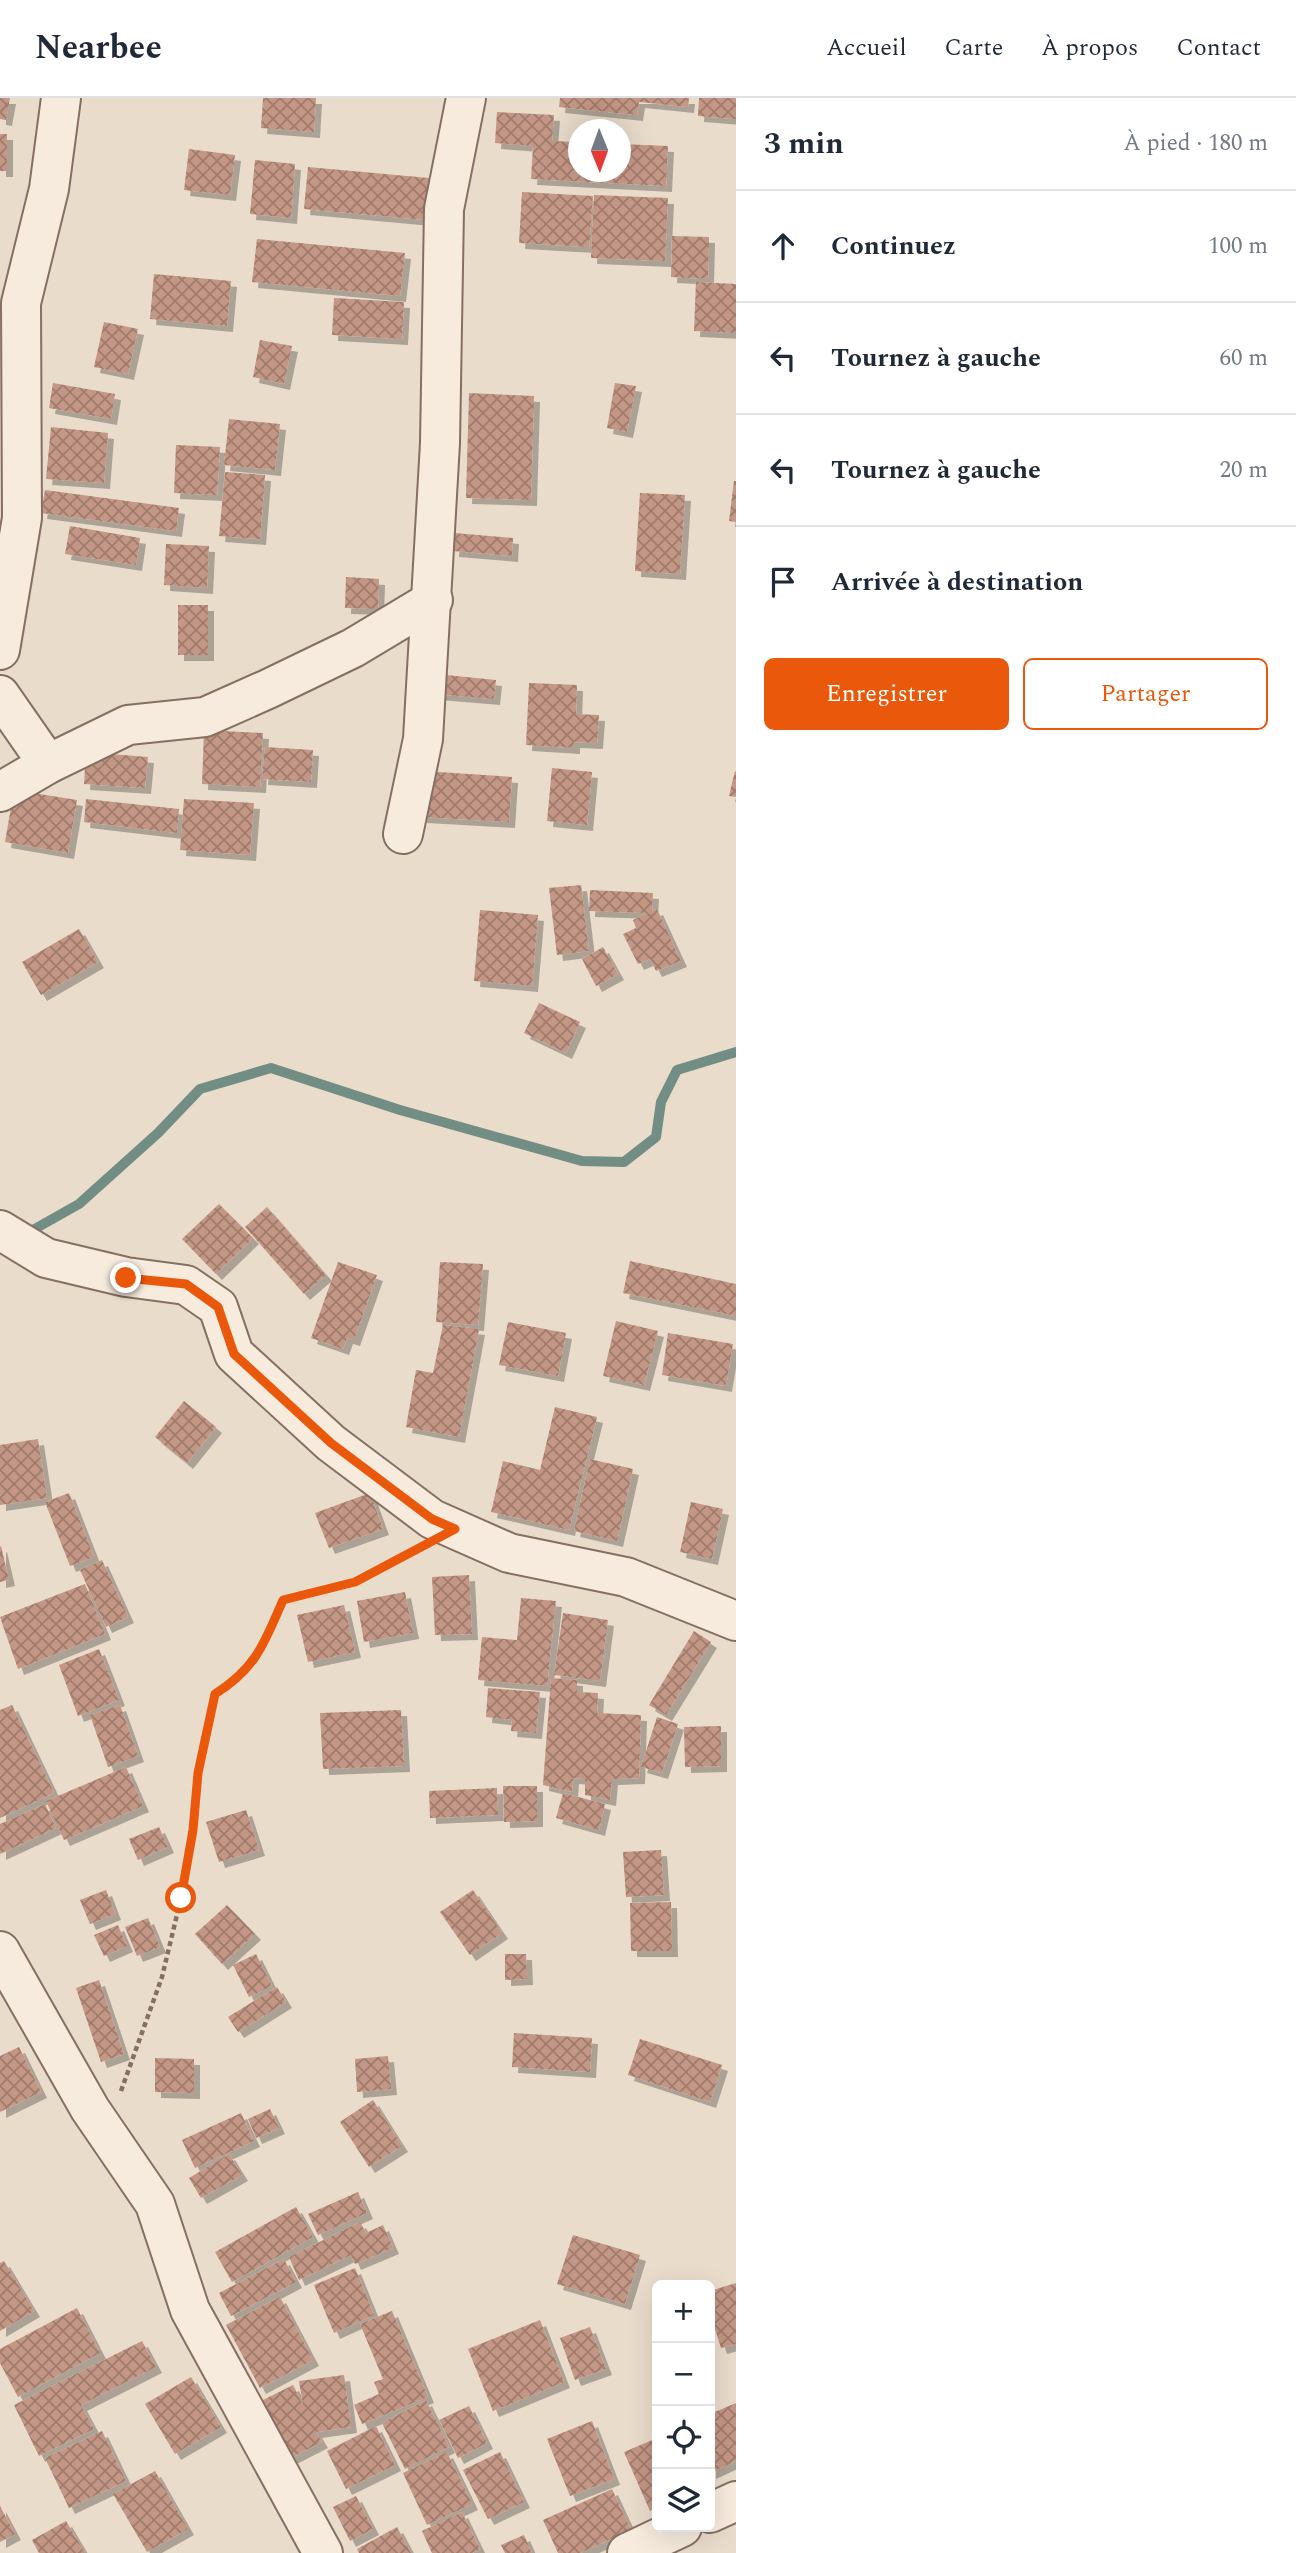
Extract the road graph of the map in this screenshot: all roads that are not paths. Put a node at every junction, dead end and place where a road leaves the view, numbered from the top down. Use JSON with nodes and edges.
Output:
{"nodes":[{"id":1,"x":61,"y":98,"type":"edge"},
{"id":2,"x":466,"y":98,"type":"edge"},
{"id":3,"x":433,"y":600,"type":"junction"},
{"id":4,"x":0,"y":650,"type":"edge"},
{"id":5,"x":0,"y":695,"type":"edge"},
{"id":6,"x":48,"y":764,"type":"junction"},
{"id":7,"x":0,"y":792,"type":"edge"},
{"id":8,"x":403,"y":834,"type":"dead end"},
{"id":9,"x":0,"y":1230,"type":"edge"},
{"id":10,"x":736,"y":1621,"type":"edge"},
{"id":11,"x":0,"y":1951,"type":"edge"},
{"id":12,"x":736,"y":2501,"type":"edge"},
{"id":13,"x":715,"y":2511,"type":"edge"},
{"id":14,"x":671,"y":2532,"type":"edge"},
{"id":15,"x":323,"y":2553,"type":"edge"},
{"id":16,"x":627,"y":2553,"type":"edge"}],
"edges":[{"from":1,"to":4,"type":"street"},
{"from":2,"to":3,"type":"street"},
{"from":3,"to":6,"type":"street"},
{"from":3,"to":8,"type":"street"},
{"from":5,"to":6,"type":"street"},
{"from":6,"to":7,"type":"street"},
{"from":9,"to":10,"type":"street"},
{"from":11,"to":15,"type":"street"},
{"from":12,"to":13,"type":"street"},
{"from":14,"to":16,"type":"street"}]}
